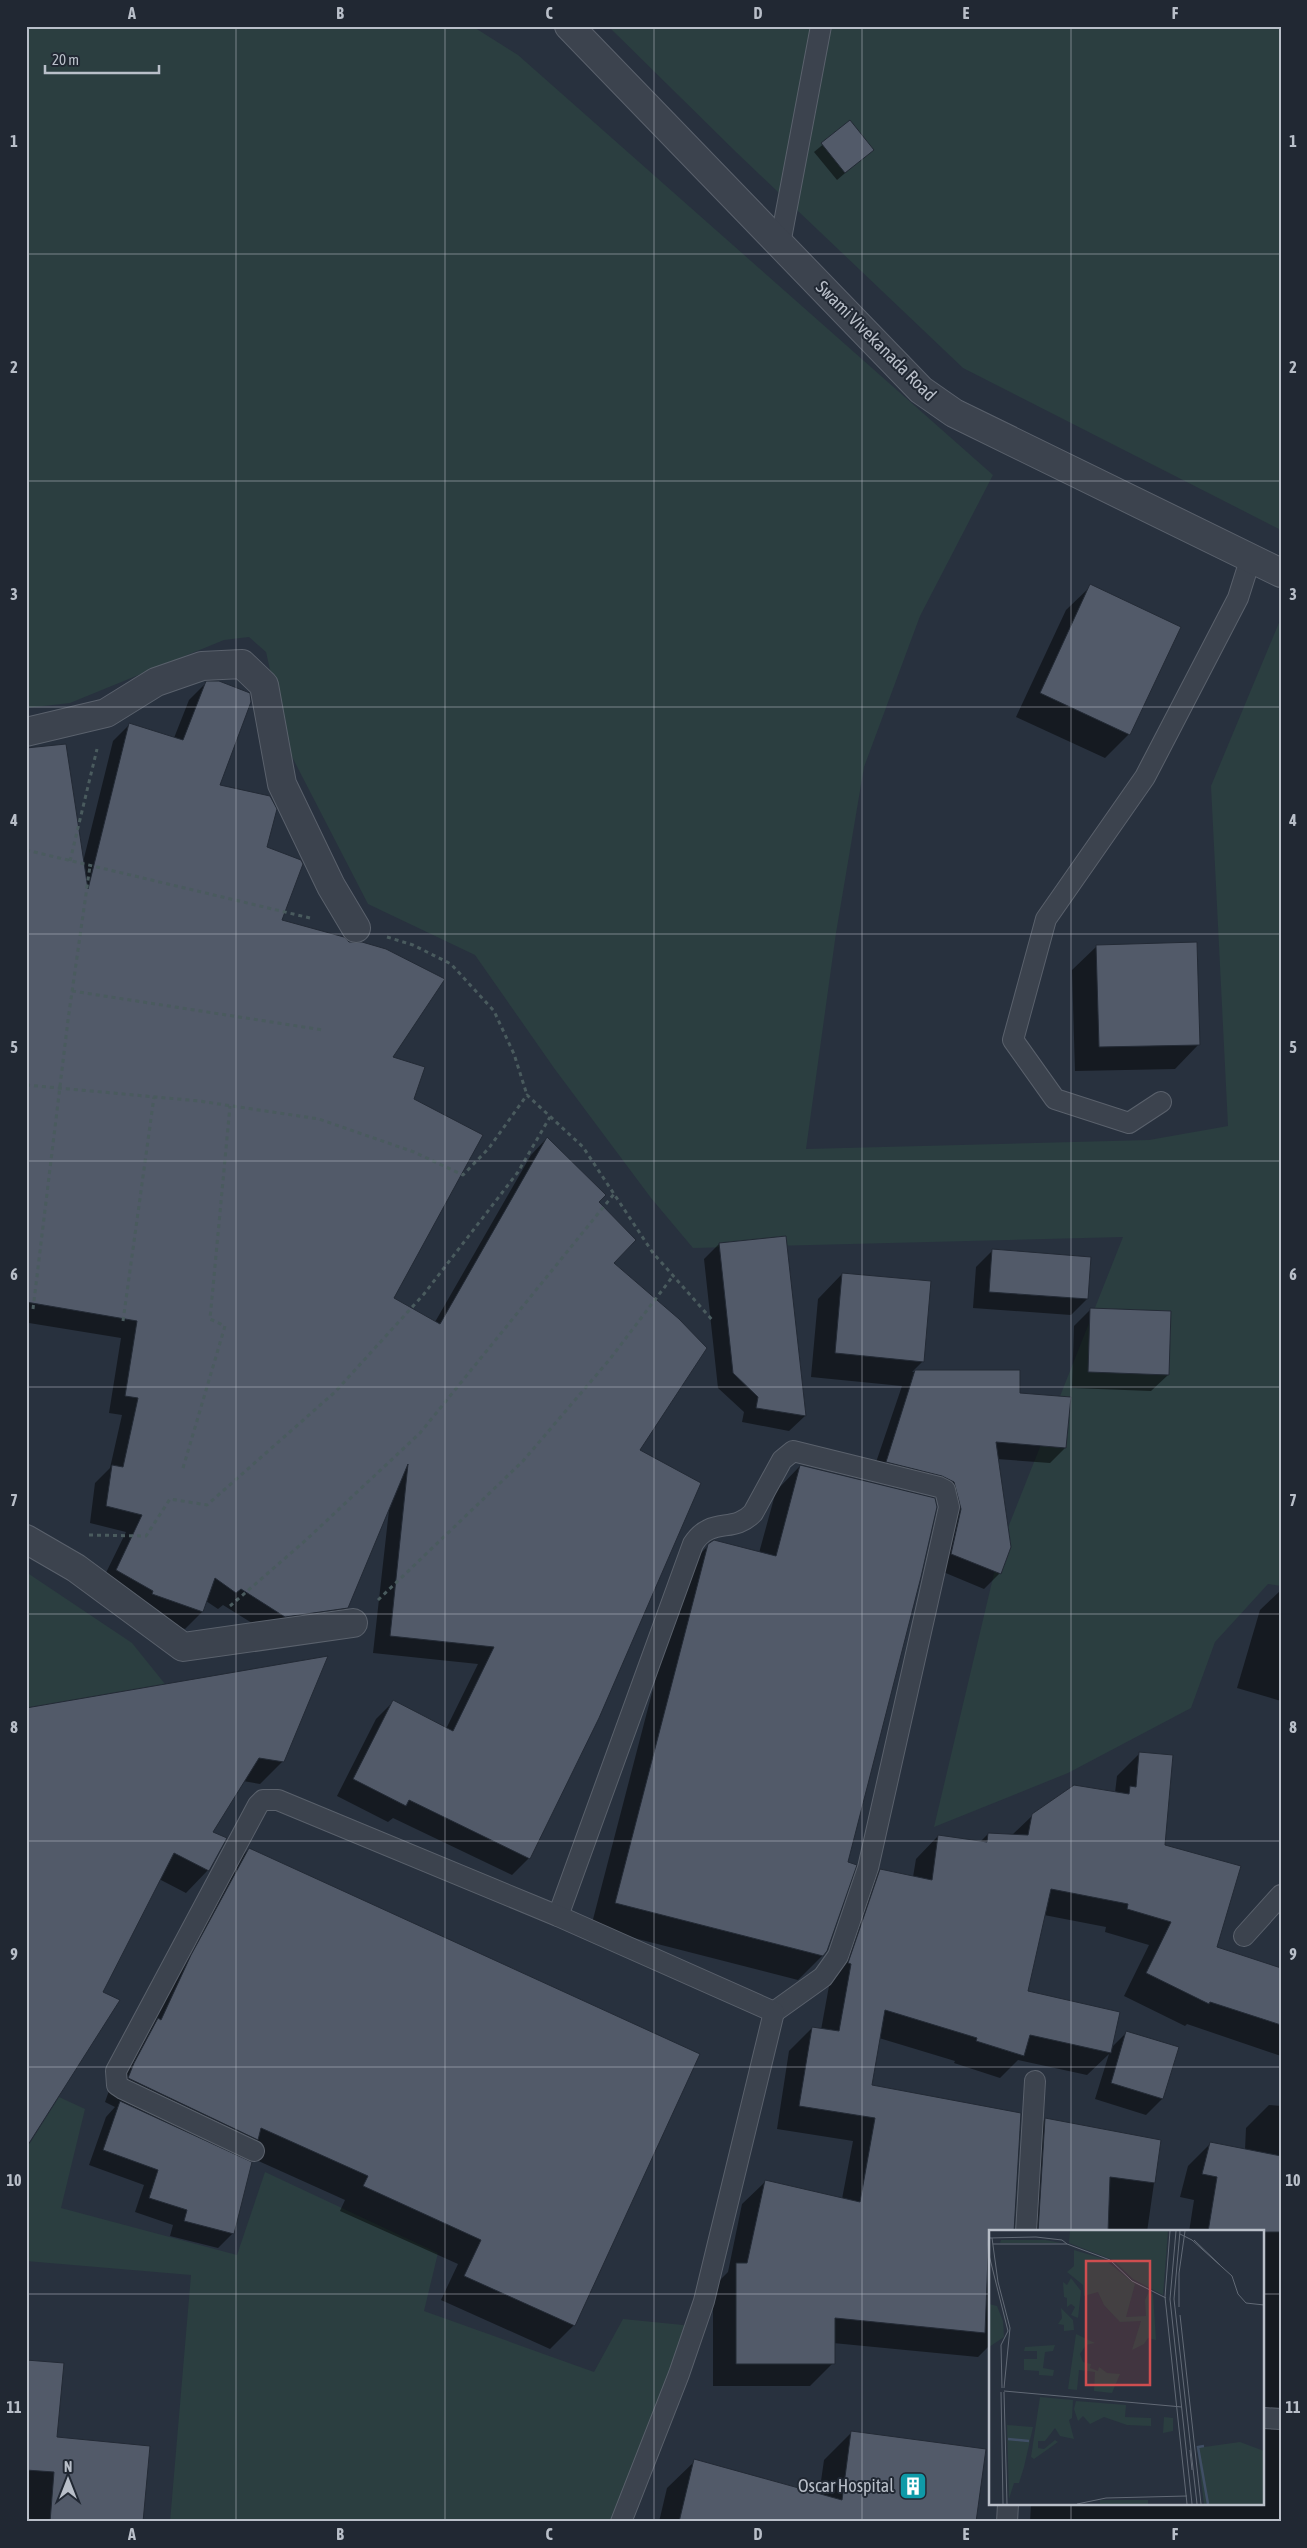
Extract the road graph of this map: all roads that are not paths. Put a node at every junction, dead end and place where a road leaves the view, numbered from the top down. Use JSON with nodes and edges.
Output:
{"nodes":[{"id":1,"x":821,"y":26,"type":"edge"},
{"id":2,"x":574,"y":28,"type":"edge"},
{"id":3,"x":780,"y":244,"type":"junction"},
{"id":4,"x":1251,"y":558,"type":"junction"},
{"id":5,"x":1281,"y":572,"type":"edge"},
{"id":6,"x":26,"y":732,"type":"edge"},
{"id":7,"x":356,"y":928,"type":"road end"},
{"id":8,"x":1161,"y":1102,"type":"dead end"},
{"id":9,"x":26,"y":1539,"type":"edge"},
{"id":10,"x":353,"y":1622,"type":"road end"},
{"id":11,"x":1281,"y":1895,"type":"edge"},
{"id":12,"x":558,"y":1916,"type":"junction"},
{"id":13,"x":1244,"y":1936,"type":"dead end"},
{"id":14,"x":774,"y":2012,"type":"junction"},
{"id":15,"x":1035,"y":2082,"type":"dead end"},
{"id":16,"x":254,"y":2151,"type":"dead end"},
{"id":17,"x":1026,"y":2230,"type":"edge"},
{"id":18,"x":1264,"y":2418,"type":"edge"},
{"id":19,"x":1281,"y":2418,"type":"edge"},
{"id":20,"x":1008,"y":2506,"type":"edge"},
{"id":21,"x":621,"y":2522,"type":"edge"},
{"id":22,"x":1007,"y":2522,"type":"edge"}],
"edges":[{"from":1,"to":3,"type":"lane"},
{"from":2,"to":3,"type":"street","name":"Swami Vivekanada Road"},
{"from":3,"to":4,"type":"street","name":"Swami Vivekanada Road"},
{"from":4,"to":5,"type":"street","name":"Swami Vivekanada Road"},
{"from":4,"to":8,"type":"lane"},
{"from":6,"to":7,"type":"street"},
{"from":9,"to":10,"type":"street"},
{"from":11,"to":13,"type":"lane"},
{"from":12,"to":14,"type":"lane"},
{"from":12,"to":14,"type":"lane"},
{"from":12,"to":16,"type":"lane"},
{"from":14,"to":21,"type":"lane"},
{"from":15,"to":17,"type":"lane"},
{"from":18,"to":19,"type":"lane"},
{"from":20,"to":22,"type":"lane"}]}
